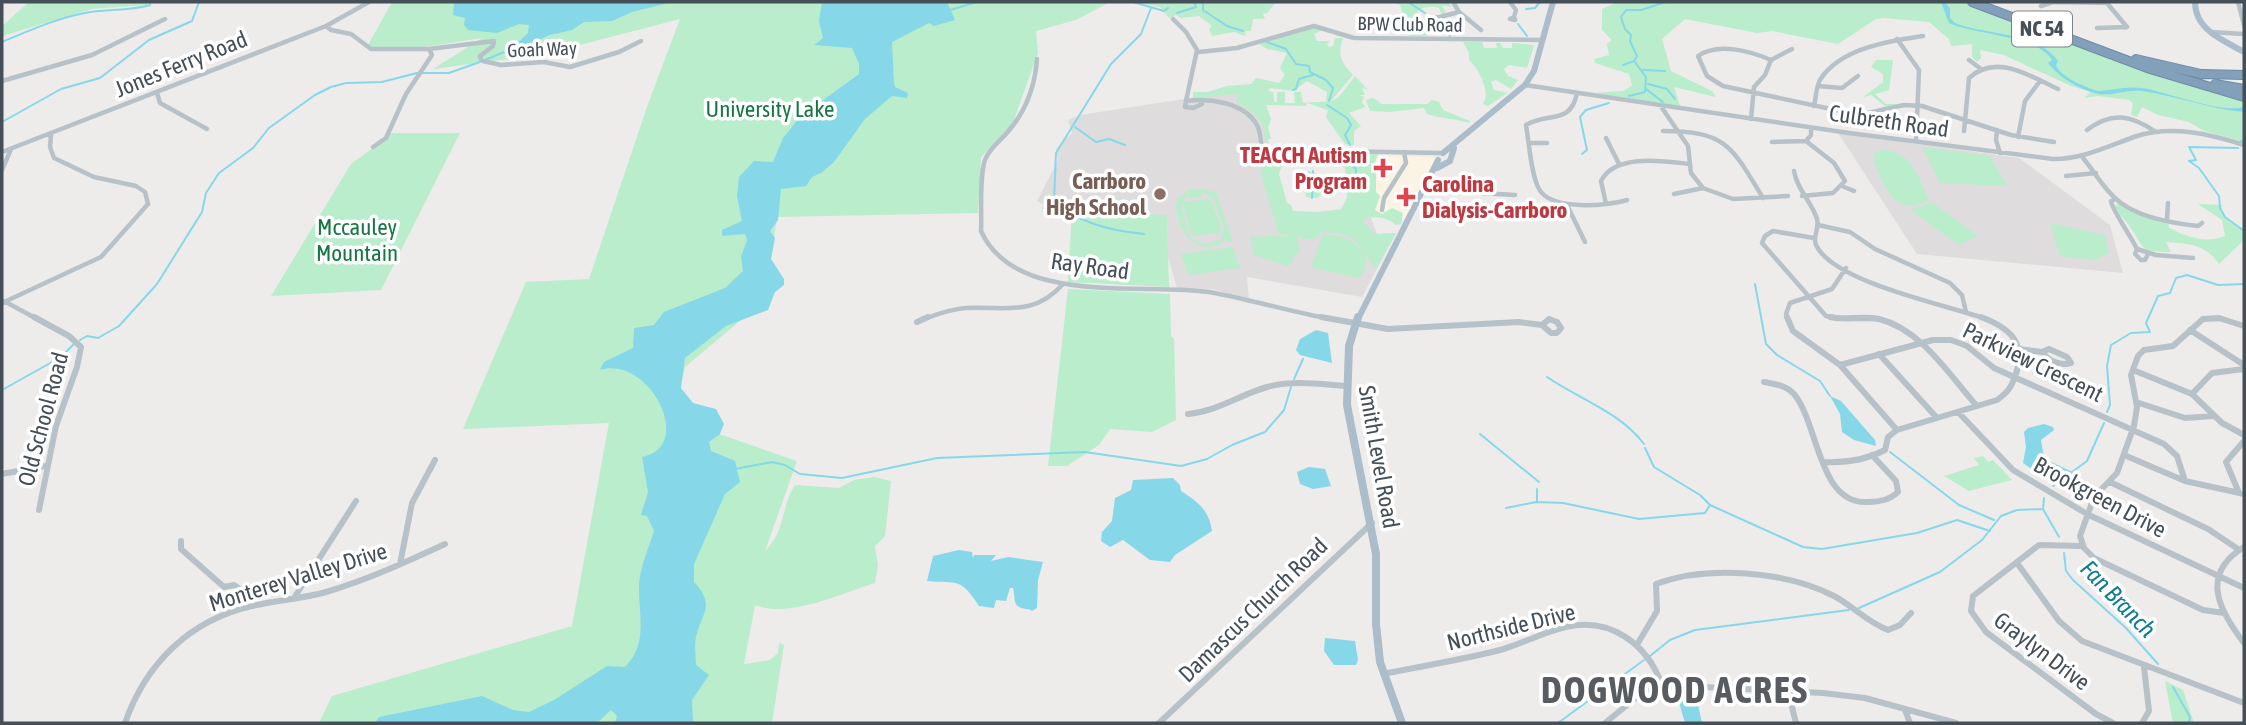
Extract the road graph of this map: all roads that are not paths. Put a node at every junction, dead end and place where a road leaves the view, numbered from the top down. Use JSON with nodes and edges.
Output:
{"nodes":[{"id":1,"x":369,"y":2,"type":"edge"},
{"id":2,"x":1453,"y":2,"type":"edge"},
{"id":3,"x":1510,"y":2,"type":"edge"},
{"id":4,"x":1551,"y":2,"type":"edge"},
{"id":5,"x":1972,"y":2,"type":"edge"},
{"id":6,"x":1981,"y":2,"type":"edge"},
{"id":7,"x":2107,"y":2,"type":"edge"},
{"id":8,"x":2195,"y":2,"type":"edge"},
{"id":9,"x":2238,"y":2,"type":"edge"},
{"id":10,"x":2041,"y":6,"type":"dead end"},
{"id":11,"x":1459,"y":12,"type":"junction"},
{"id":12,"x":1514,"y":17,"type":"dead end"},
{"id":13,"x":1436,"y":18,"type":"dead end"},
{"id":14,"x":165,"y":19,"type":"dead end"},
{"id":15,"x":1173,"y":19,"type":"dead end"},
{"id":16,"x":2244,"y":25,"type":"edge"},
{"id":17,"x":326,"y":26,"type":"junction"},
{"id":18,"x":2097,"y":28,"type":"dead end"},
{"id":19,"x":2210,"y":32,"type":"junction"},
{"id":20,"x":1881,"y":33,"type":"dead end"},
{"id":21,"x":2244,"y":34,"type":"edge"},
{"id":22,"x":1923,"y":36,"type":"dead end"},
{"id":23,"x":1484,"y":39,"type":"junction"},
{"id":24,"x":1897,"y":39,"type":"junction"},
{"id":25,"x":1543,"y":40,"type":"junction"},
{"id":26,"x":1889,"y":40,"type":"junction"},
{"id":27,"x":641,"y":41,"type":"dead end"},
{"id":28,"x":429,"y":49,"type":"junction"},
{"id":29,"x":1792,"y":49,"type":"dead end"},
{"id":30,"x":2104,"y":49,"type":"junction"},
{"id":31,"x":2244,"y":51,"type":"edge"},
{"id":32,"x":1199,"y":52,"type":"junction"},
{"id":33,"x":1037,"y":60,"type":"dead end"},
{"id":34,"x":1771,"y":60,"type":"junction"},
{"id":35,"x":1969,"y":60,"type":"dead end"},
{"id":36,"x":1981,"y":69,"type":"junction"},
{"id":37,"x":420,"y":74,"type":"joint"},
{"id":38,"x":2244,"y":75,"type":"edge"},
{"id":39,"x":1858,"y":76,"type":"dead end"},
{"id":40,"x":2,"y":81,"type":"edge"},
{"id":41,"x":2040,"y":81,"type":"junction"},
{"id":42,"x":1525,"y":85,"type":"junction"},
{"id":43,"x":1818,"y":86,"type":"junction"},
{"id":44,"x":2058,"y":89,"type":"dead end"},
{"id":45,"x":157,"y":93,"type":"junction"},
{"id":46,"x":1577,"y":93,"type":"junction"},
{"id":47,"x":1754,"y":93,"type":"junction"},
{"id":48,"x":2244,"y":93,"type":"edge"},
{"id":49,"x":1186,"y":98,"type":"junction"},
{"id":50,"x":1195,"y":103,"type":"junction"},
{"id":51,"x":1660,"y":105,"type":"junction"},
{"id":52,"x":1916,"y":105,"type":"junction"},
{"id":53,"x":1814,"y":106,"type":"junction"},
{"id":54,"x":1751,"y":119,"type":"junction"},
{"id":55,"x":1965,"y":120,"type":"junction"},
{"id":56,"x":1811,"y":128,"type":"junction"},
{"id":57,"x":207,"y":129,"type":"dead end"},
{"id":58,"x":1678,"y":130,"type":"junction"},
{"id":59,"x":1997,"y":130,"type":"junction"},
{"id":60,"x":2087,"y":130,"type":"dead end"},
{"id":61,"x":1663,"y":131,"type":"dead end"},
{"id":62,"x":1965,"y":131,"type":"dead end"},
{"id":63,"x":2156,"y":132,"type":"junction"},
{"id":64,"x":51,"y":135,"type":"junction"},
{"id":65,"x":2018,"y":137,"type":"junction"},
{"id":66,"x":1606,"y":138,"type":"dead end"},
{"id":67,"x":1259,"y":139,"type":"joint"},
{"id":68,"x":1806,"y":141,"type":"junction"},
{"id":69,"x":1772,"y":142,"type":"dead end"},
{"id":70,"x":1916,"y":142,"type":"junction"},
{"id":71,"x":2054,"y":142,"type":"dead end"},
{"id":72,"x":1530,"y":143,"type":"junction"},
{"id":73,"x":1547,"y":143,"type":"dead end"},
{"id":74,"x":1457,"y":144,"type":"junction"},
{"id":75,"x":2244,"y":145,"type":"edge"},
{"id":76,"x":373,"y":147,"type":"dead end"},
{"id":77,"x":11,"y":149,"type":"junction"},
{"id":78,"x":1261,"y":149,"type":"joint"},
{"id":79,"x":2,"y":152,"type":"edge"},
{"id":80,"x":1404,"y":152,"type":"junction"},
{"id":81,"x":1421,"y":152,"type":"joint"},
{"id":82,"x":2000,"y":153,"type":"junction"},
{"id":83,"x":1439,"y":156,"type":"junction"},
{"id":84,"x":2083,"y":158,"type":"junction"},
{"id":85,"x":1448,"y":159,"type":"junction"},
{"id":86,"x":1619,"y":164,"type":"junction"},
{"id":87,"x":1690,"y":164,"type":"junction"},
{"id":88,"x":2,"y":170,"type":"edge"},
{"id":89,"x":1434,"y":171,"type":"junction"},
{"id":90,"x":1794,"y":171,"type":"dead end"},
{"id":91,"x":2096,"y":173,"type":"junction"},
{"id":92,"x":2066,"y":176,"type":"dead end"},
{"id":93,"x":1426,"y":186,"type":"junction"},
{"id":94,"x":1843,"y":187,"type":"junction"},
{"id":95,"x":1703,"y":188,"type":"junction"},
{"id":96,"x":1854,"y":191,"type":"dead end"},
{"id":97,"x":1674,"y":194,"type":"dead end"},
{"id":98,"x":1515,"y":195,"type":"dead end"},
{"id":99,"x":1788,"y":196,"type":"dead end"},
{"id":100,"x":1802,"y":196,"type":"junction"},
{"id":101,"x":1763,"y":198,"type":"junction"},
{"id":102,"x":2116,"y":199,"type":"junction"},
{"id":103,"x":1627,"y":200,"type":"dead end"},
{"id":104,"x":2168,"y":202,"type":"dead end"},
{"id":105,"x":1605,"y":204,"type":"junction"},
{"id":106,"x":1567,"y":205,"type":"junction"},
{"id":107,"x":1382,"y":210,"type":"dead end"},
{"id":108,"x":2166,"y":219,"type":"junction"},
{"id":109,"x":2202,"y":223,"type":"dead end"},
{"id":110,"x":1818,"y":225,"type":"junction"},
{"id":111,"x":1814,"y":238,"type":"junction"},
{"id":112,"x":1585,"y":242,"type":"dead end"},
{"id":113,"x":2193,"y":258,"type":"dead end"},
{"id":114,"x":1846,"y":268,"type":"junction"},
{"id":115,"x":1063,"y":285,"type":"junction"},
{"id":116,"x":1807,"y":296,"type":"junction"},
{"id":117,"x":3,"y":301,"type":"edge"},
{"id":118,"x":1966,"y":312,"type":"junction"},
{"id":119,"x":917,"y":322,"type":"dead end"},
{"id":120,"x":1355,"y":323,"type":"junction"},
{"id":121,"x":1542,"y":325,"type":"dead end"},
{"id":122,"x":2244,"y":326,"type":"edge"},
{"id":123,"x":1381,"y":328,"type":"joint"},
{"id":124,"x":2190,"y":330,"type":"junction"},
{"id":125,"x":1918,"y":343,"type":"junction"},
{"id":126,"x":2019,"y":349,"type":"junction"},
{"id":127,"x":2042,"y":352,"type":"junction"},
{"id":128,"x":1879,"y":354,"type":"junction"},
{"id":129,"x":1840,"y":365,"type":"junction"},
{"id":130,"x":2244,"y":367,"type":"edge"},
{"id":131,"x":2133,"y":370,"type":"junction"},
{"id":132,"x":2015,"y":378,"type":"junction"},
{"id":133,"x":1764,"y":382,"type":"dead end"},
{"id":134,"x":1345,"y":386,"type":"junction"},
{"id":135,"x":2192,"y":394,"type":"junction"},
{"id":136,"x":2136,"y":402,"type":"junction"},
{"id":137,"x":1977,"y":406,"type":"junction"},
{"id":138,"x":1958,"y":412,"type":"junction"},
{"id":139,"x":1188,"y":414,"type":"dead end"},
{"id":140,"x":2214,"y":416,"type":"junction"},
{"id":141,"x":1937,"y":418,"type":"junction"},
{"id":142,"x":2133,"y":429,"type":"junction"},
{"id":143,"x":1897,"y":430,"type":"junction"},
{"id":144,"x":2244,"y":435,"type":"edge"},
{"id":145,"x":2244,"y":441,"type":"edge"},
{"id":146,"x":1872,"y":455,"type":"junction"},
{"id":147,"x":2124,"y":455,"type":"junction"},
{"id":148,"x":435,"y":460,"type":"dead end"},
{"id":149,"x":1824,"y":462,"type":"junction"},
{"id":150,"x":45,"y":466,"type":"junction"},
{"id":151,"x":2,"y":474,"type":"edge"},
{"id":152,"x":2185,"y":481,"type":"junction"},
{"id":153,"x":2110,"y":482,"type":"junction"},
{"id":154,"x":2241,"y":494,"type":"edge"},
{"id":155,"x":356,"y":501,"type":"dead end"},
{"id":156,"x":39,"y":510,"type":"dead end"},
{"id":157,"x":2087,"y":514,"type":"junction"},
{"id":158,"x":1372,"y":523,"type":"junction"},
{"id":159,"x":181,"y":541,"type":"dead end"},
{"id":160,"x":444,"y":544,"type":"dead end"},
{"id":161,"x":2082,"y":546,"type":"junction"},
{"id":162,"x":2241,"y":548,"type":"edge"},
{"id":163,"x":2017,"y":563,"type":"junction"},
{"id":164,"x":400,"y":564,"type":"junction"},
{"id":165,"x":2218,"y":575,"type":"junction"},
{"id":166,"x":2244,"y":588,"type":"edge"},
{"id":167,"x":294,"y":598,"type":"junction"},
{"id":168,"x":237,"y":610,"type":"junction"},
{"id":169,"x":1911,"y":613,"type":"dead end"},
{"id":170,"x":2224,"y":614,"type":"junction"},
{"id":171,"x":1638,"y":643,"type":"junction"},
{"id":172,"x":2244,"y":643,"type":"edge"},
{"id":173,"x":2144,"y":667,"type":"junction"},
{"id":174,"x":1383,"y":674,"type":"junction"},
{"id":175,"x":1662,"y":685,"type":"junction"},
{"id":176,"x":1788,"y":691,"type":"junction"},
{"id":177,"x":2244,"y":703,"type":"edge"},
{"id":178,"x":1905,"y":709,"type":"junction"},
{"id":179,"x":125,"y":723,"type":"edge"},
{"id":180,"x":1159,"y":723,"type":"edge"},
{"id":181,"x":1402,"y":723,"type":"edge"},
{"id":182,"x":1605,"y":723,"type":"edge"},
{"id":183,"x":1796,"y":723,"type":"edge"},
{"id":184,"x":1910,"y":723,"type":"edge"},
{"id":185,"x":1956,"y":723,"type":"edge"},
{"id":186,"x":2113,"y":723,"type":"edge"},
{"id":187,"x":2142,"y":723,"type":"edge"}],
"edges":[{"from":1,"to":17,"type":"street","name":"Jones Ferry Road"},
{"from":2,"to":11,"type":"street"},
{"from":3,"to":12,"type":"street"},
{"from":4,"to":25,"type":"main road","name":"Smith Level Road"},
{"from":5,"to":48,"type":"highway","number":"NC 54"},
{"from":6,"to":30,"type":"highway","number":"NC 54"},
{"from":7,"to":10,"type":"street"},
{"from":7,"to":18,"type":"street"},
{"from":8,"to":19,"type":"main road"},
{"from":9,"to":16,"type":"street"},
{"from":11,"to":13,"type":"street"},
{"from":11,"to":23,"type":"street"},
{"from":14,"to":40,"type":"street"},
{"from":15,"to":32,"type":"street"},
{"from":17,"to":28,"type":"street"},
{"from":17,"to":45,"type":"street","name":"Jones Ferry Road"},
{"from":19,"to":21,"type":"street"},
{"from":19,"to":31,"type":"main road"},
{"from":20,"to":26,"type":"street"},
{"from":22,"to":24,"type":"street"},
{"from":23,"to":25,"type":"street","name":"BPW Club Road"},
{"from":23,"to":32,"type":"street","name":"BPW Club Road"},
{"from":24,"to":26,"type":"street"},
{"from":24,"to":52,"type":"street"},
{"from":25,"to":42,"type":"main road","name":"Smith Level Road"},
{"from":26,"to":43,"type":"street"},
{"from":27,"to":28,"type":"street","name":"Goah Way"},
{"from":28,"to":37,"type":"street"},
{"from":29,"to":34,"type":"street"},
{"from":30,"to":38,"type":"highway"},
{"from":30,"to":48,"type":"highway","number":"NC 54"},
{"from":32,"to":49,"type":"street"},
{"from":33,"to":115,"type":"street","name":"Ray Road"},
{"from":34,"to":47,"type":"street"},
{"from":34,"to":47,"type":"street"},
{"from":35,"to":36,"type":"street"},
{"from":36,"to":41,"type":"street"},
{"from":36,"to":55,"type":"street"},
{"from":37,"to":76,"type":"street"},
{"from":39,"to":43,"type":"street"},
{"from":41,"to":44,"type":"street"},
{"from":41,"to":65,"type":"street"},
{"from":42,"to":46,"type":"street","name":"Culbreth Road"},
{"from":42,"to":74,"type":"main road","name":"Smith Level Road"},
{"from":43,"to":53,"type":"street"},
{"from":45,"to":57,"type":"street"},
{"from":45,"to":64,"type":"street","name":"Jones Ferry Road"},
{"from":46,"to":51,"type":"street","name":"Culbreth Road"},
{"from":46,"to":72,"type":"street"},
{"from":47,"to":53,"type":"street"},
{"from":47,"to":54,"type":"street"},
{"from":49,"to":50,"type":"street"},
{"from":49,"to":50,"type":"street"},
{"from":50,"to":67,"type":"street"},
{"from":51,"to":54,"type":"street","name":"Culbreth Road"},
{"from":51,"to":58,"type":"street"},
{"from":52,"to":53,"type":"street"},
{"from":52,"to":55,"type":"street"},
{"from":52,"to":70,"type":"street"},
{"from":54,"to":56,"type":"street","name":"Culbreth Road"},
{"from":55,"to":59,"type":"street"},
{"from":55,"to":62,"type":"street"},
{"from":56,"to":68,"type":"street"},
{"from":56,"to":70,"type":"street","name":"Culbreth Road"},
{"from":58,"to":61,"type":"street"},
{"from":58,"to":87,"type":"street"},
{"from":58,"to":101,"type":"street"},
{"from":59,"to":65,"type":"street"},
{"from":59,"to":82,"type":"street"},
{"from":60,"to":63,"type":"street"},
{"from":63,"to":75,"type":"street","name":"Culbreth Road"},
{"from":63,"to":84,"type":"street","name":"Culbreth Road"},
{"from":64,"to":77,"type":"street","name":"Jones Ferry Road"},
{"from":64,"to":117,"type":"street"},
{"from":65,"to":71,"type":"street"},
{"from":66,"to":86,"type":"street"},
{"from":67,"to":78,"type":"street"},
{"from":68,"to":69,"type":"street"},
{"from":68,"to":94,"type":"street"},
{"from":70,"to":82,"type":"street","name":"Culbreth Road"},
{"from":72,"to":73,"type":"street"},
{"from":72,"to":106,"type":"street"},
{"from":74,"to":83,"type":"main road","name":"Smith Level Road"},
{"from":74,"to":85,"type":"main road","name":"Smith Level Road"},
{"from":77,"to":79,"type":"street","name":"Jones Ferry Road"},
{"from":77,"to":88,"type":"street"},
{"from":78,"to":80,"type":"street"},
{"from":80,"to":81,"type":"street"},
{"from":80,"to":107,"type":"street"},
{"from":81,"to":83,"type":"street"},
{"from":82,"to":84,"type":"street","name":"Culbreth Road"},
{"from":83,"to":85,"type":"main road"},
{"from":83,"to":89,"type":"main road","name":"Smith Level Road"},
{"from":84,"to":91,"type":"street"},
{"from":85,"to":89,"type":"main road","name":"Smith Level Road"},
{"from":86,"to":87,"type":"street"},
{"from":86,"to":105,"type":"street"},
{"from":87,"to":95,"type":"street"},
{"from":89,"to":93,"type":"main road","name":"Smith Level Road"},
{"from":90,"to":100,"type":"street"},
{"from":91,"to":92,"type":"street"},
{"from":91,"to":102,"type":"street"},
{"from":93,"to":98,"type":"street"},
{"from":93,"to":120,"type":"main road","name":"Smith Level Road"},
{"from":94,"to":96,"type":"street"},
{"from":94,"to":100,"type":"street"},
{"from":95,"to":97,"type":"street"},
{"from":95,"to":101,"type":"street"},
{"from":99,"to":101,"type":"street"},
{"from":100,"to":110,"type":"street"},
{"from":102,"to":108,"type":"street"},
{"from":102,"to":113,"type":"street"},
{"from":103,"to":105,"type":"street"},
{"from":104,"to":108,"type":"street"},
{"from":105,"to":106,"type":"street"},
{"from":106,"to":112,"type":"street"},
{"from":108,"to":109,"type":"street"},
{"from":110,"to":111,"type":"street"},
{"from":110,"to":118,"type":"street"},
{"from":111,"to":114,"type":"street"},
{"from":111,"to":116,"type":"street"},
{"from":114,"to":116,"type":"street"},
{"from":114,"to":118,"type":"street"},
{"from":115,"to":119,"type":"street"},
{"from":115,"to":120,"type":"street","name":"Ray Road"},
{"from":116,"to":125,"type":"street"},
{"from":116,"to":129,"type":"street"},
{"from":117,"to":150,"type":"street","name":"Old School Road"},
{"from":118,"to":126,"type":"street"},
{"from":120,"to":123,"type":"street"},
{"from":120,"to":134,"type":"main road","name":"Smith Level Road"},
{"from":121,"to":123,"type":"street"},
{"from":122,"to":124,"type":"street"},
{"from":124,"to":130,"type":"street"},
{"from":124,"to":131,"type":"street"},
{"from":125,"to":128,"type":"street","name":"Parkview Crescent"},
{"from":125,"to":132,"type":"street","name":"Parkview Crescent"},
{"from":125,"to":137,"type":"street"},
{"from":126,"to":127,"type":"street"},
{"from":126,"to":132,"type":"street"},
{"from":127,"to":127,"type":"street"},
{"from":128,"to":129,"type":"street","name":"Parkview Crescent"},
{"from":128,"to":141,"type":"street"},
{"from":129,"to":143,"type":"street"},
{"from":130,"to":135,"type":"street"},
{"from":131,"to":135,"type":"street"},
{"from":131,"to":136,"type":"street"},
{"from":132,"to":137,"type":"street"},
{"from":132,"to":142,"type":"street","name":"Parkview Crescent"},
{"from":133,"to":149,"type":"street"},
{"from":134,"to":139,"type":"street"},
{"from":134,"to":158,"type":"main road","name":"Smith Level Road"},
{"from":135,"to":140,"type":"street"},
{"from":136,"to":140,"type":"street"},
{"from":136,"to":142,"type":"street"},
{"from":137,"to":138,"type":"street"},
{"from":138,"to":141,"type":"street"},
{"from":138,"to":157,"type":"street","name":"Brookgreen Drive"},
{"from":140,"to":144,"type":"street"},
{"from":141,"to":143,"type":"street"},
{"from":142,"to":147,"type":"street"},
{"from":142,"to":152,"type":"street","name":"Parkview Crescent"},
{"from":143,"to":146,"type":"street"},
{"from":145,"to":154,"type":"street"},
{"from":146,"to":149,"type":"street"},
{"from":146,"to":149,"type":"street"},
{"from":147,"to":152,"type":"street"},
{"from":147,"to":153,"type":"street"},
{"from":148,"to":164,"type":"street"},
{"from":150,"to":151,"type":"street"},
{"from":150,"to":156,"type":"street","name":"Old School Road"},
{"from":152,"to":154,"type":"street"},
{"from":153,"to":157,"type":"street"},
{"from":153,"to":162,"type":"street"},
{"from":155,"to":167,"type":"street"},
{"from":157,"to":161,"type":"street"},
{"from":157,"to":165,"type":"street","name":"Brookgreen Drive"},
{"from":158,"to":174,"type":"main road","name":"Smith Level Road"},
{"from":158,"to":180,"type":"street","name":"Damascus Church Road"},
{"from":159,"to":168,"type":"street"},
{"from":160,"to":164,"type":"street","name":"Monterey Valley Drive"},
{"from":161,"to":163,"type":"street","name":"Graylyn Drive"},
{"from":161,"to":170,"type":"street"},
{"from":162,"to":165,"type":"street"},
{"from":163,"to":173,"type":"street"},
{"from":163,"to":186,"type":"street","name":"Graylyn Drive"},
{"from":164,"to":167,"type":"street","name":"Monterey Valley Drive"},
{"from":165,"to":166,"type":"street","name":"Brookgreen Drive"},
{"from":165,"to":170,"type":"street"},
{"from":167,"to":168,"type":"street","name":"Monterey Valley Drive"},
{"from":168,"to":179,"type":"street","name":"Monterey Valley Drive"},
{"from":169,"to":171,"type":"street"},
{"from":170,"to":172,"type":"street"},
{"from":171,"to":174,"type":"street","name":"Northside Drive"},
{"from":171,"to":175,"type":"street"},
{"from":173,"to":177,"type":"street"},
{"from":173,"to":187,"type":"street"},
{"from":174,"to":181,"type":"main road","name":"Smith Level Road"},
{"from":175,"to":176,"type":"street"},
{"from":175,"to":182,"type":"street"},
{"from":176,"to":178,"type":"street"},
{"from":176,"to":183,"type":"street"},
{"from":178,"to":184,"type":"street"},
{"from":178,"to":185,"type":"street"}]}
